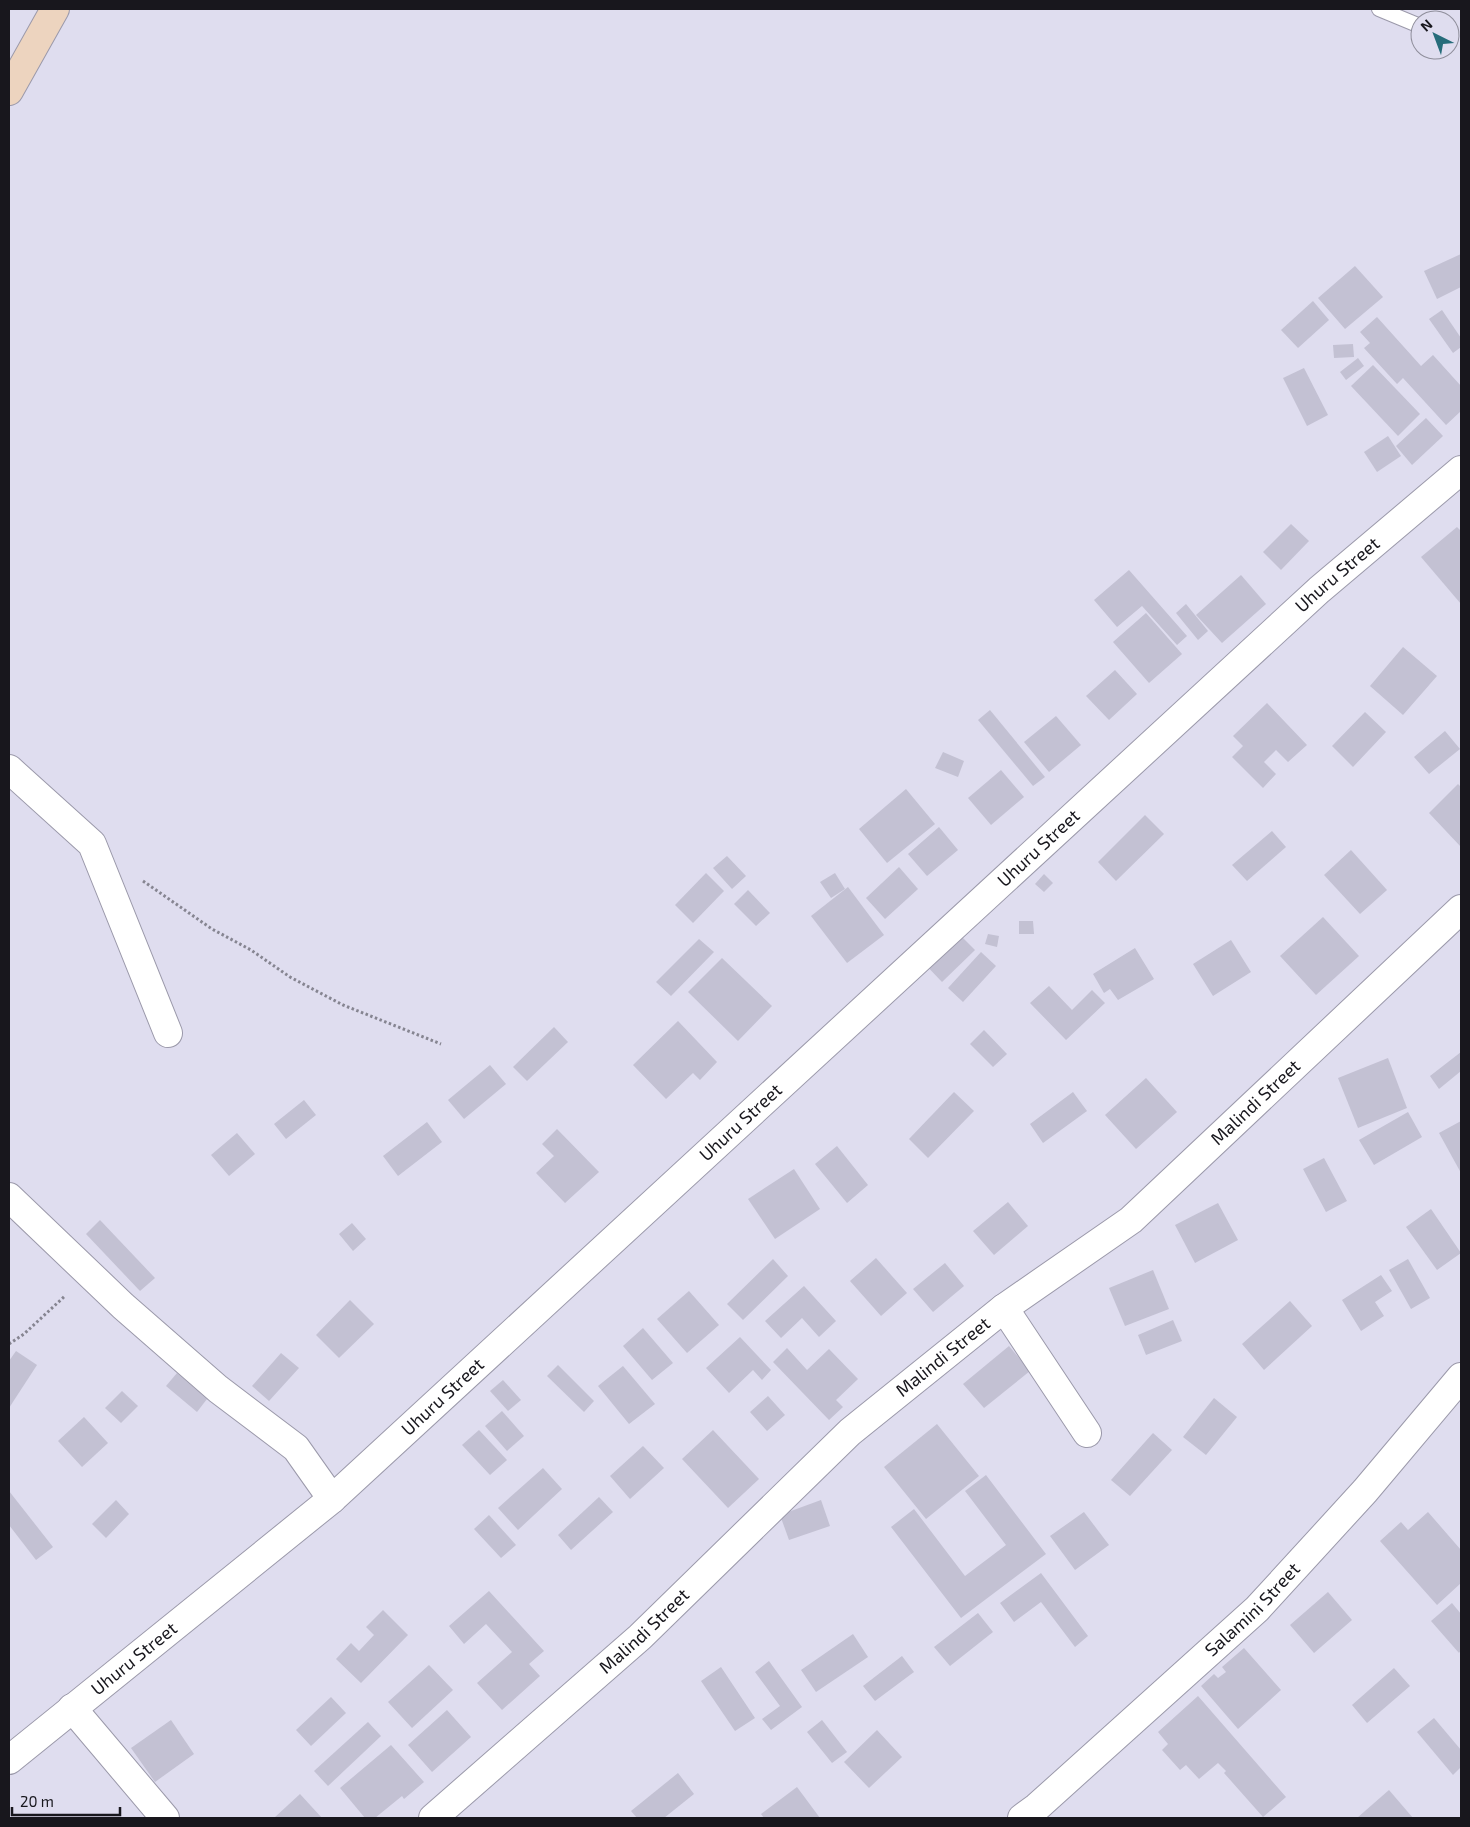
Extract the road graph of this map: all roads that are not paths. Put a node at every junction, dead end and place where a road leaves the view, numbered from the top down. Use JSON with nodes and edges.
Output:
{"nodes":[{"id":1,"x":55,"y":9,"type":"edge"},
{"id":2,"x":1379,"y":9,"type":"edge"},
{"id":3,"x":1410,"y":22,"type":"edge"},
{"id":4,"x":9,"y":92,"type":"edge"},
{"id":5,"x":1461,"y":470,"type":"edge"},
{"id":6,"x":9,"y":769,"type":"edge"},
{"id":7,"x":1461,"y":909,"type":"edge"},
{"id":8,"x":168,"y":1033,"type":"dead end"},
{"id":9,"x":9,"y":1197,"type":"edge"},
{"id":10,"x":1004,"y":1308,"type":"junction"},
{"id":11,"x":1461,"y":1377,"type":"edge"},
{"id":12,"x":1087,"y":1433,"type":"dead end"},
{"id":13,"x":332,"y":1499,"type":"junction"},
{"id":14,"x":72,"y":1708,"type":"junction"},
{"id":15,"x":9,"y":1760,"type":"edge"},
{"id":16,"x":165,"y":1818,"type":"edge"},
{"id":17,"x":433,"y":1818,"type":"edge"},
{"id":18,"x":1022,"y":1818,"type":"edge"}],
"edges":[{"from":1,"to":4,"type":"main road"},
{"from":2,"to":3,"type":"lane"},
{"from":5,"to":13,"type":"street","name":"Uhuru Street"},
{"from":6,"to":8,"type":"street"},
{"from":7,"to":10,"type":"street","name":"Malindi Street"},
{"from":9,"to":13,"type":"street"},
{"from":10,"to":12,"type":"street"},
{"from":10,"to":17,"type":"street","name":"Malindi Street"},
{"from":11,"to":18,"type":"street","name":"Salamini Street"},
{"from":13,"to":14,"type":"street","name":"Uhuru Street"},
{"from":14,"to":15,"type":"street","name":"Uhuru Street"},
{"from":14,"to":16,"type":"street"}]}
